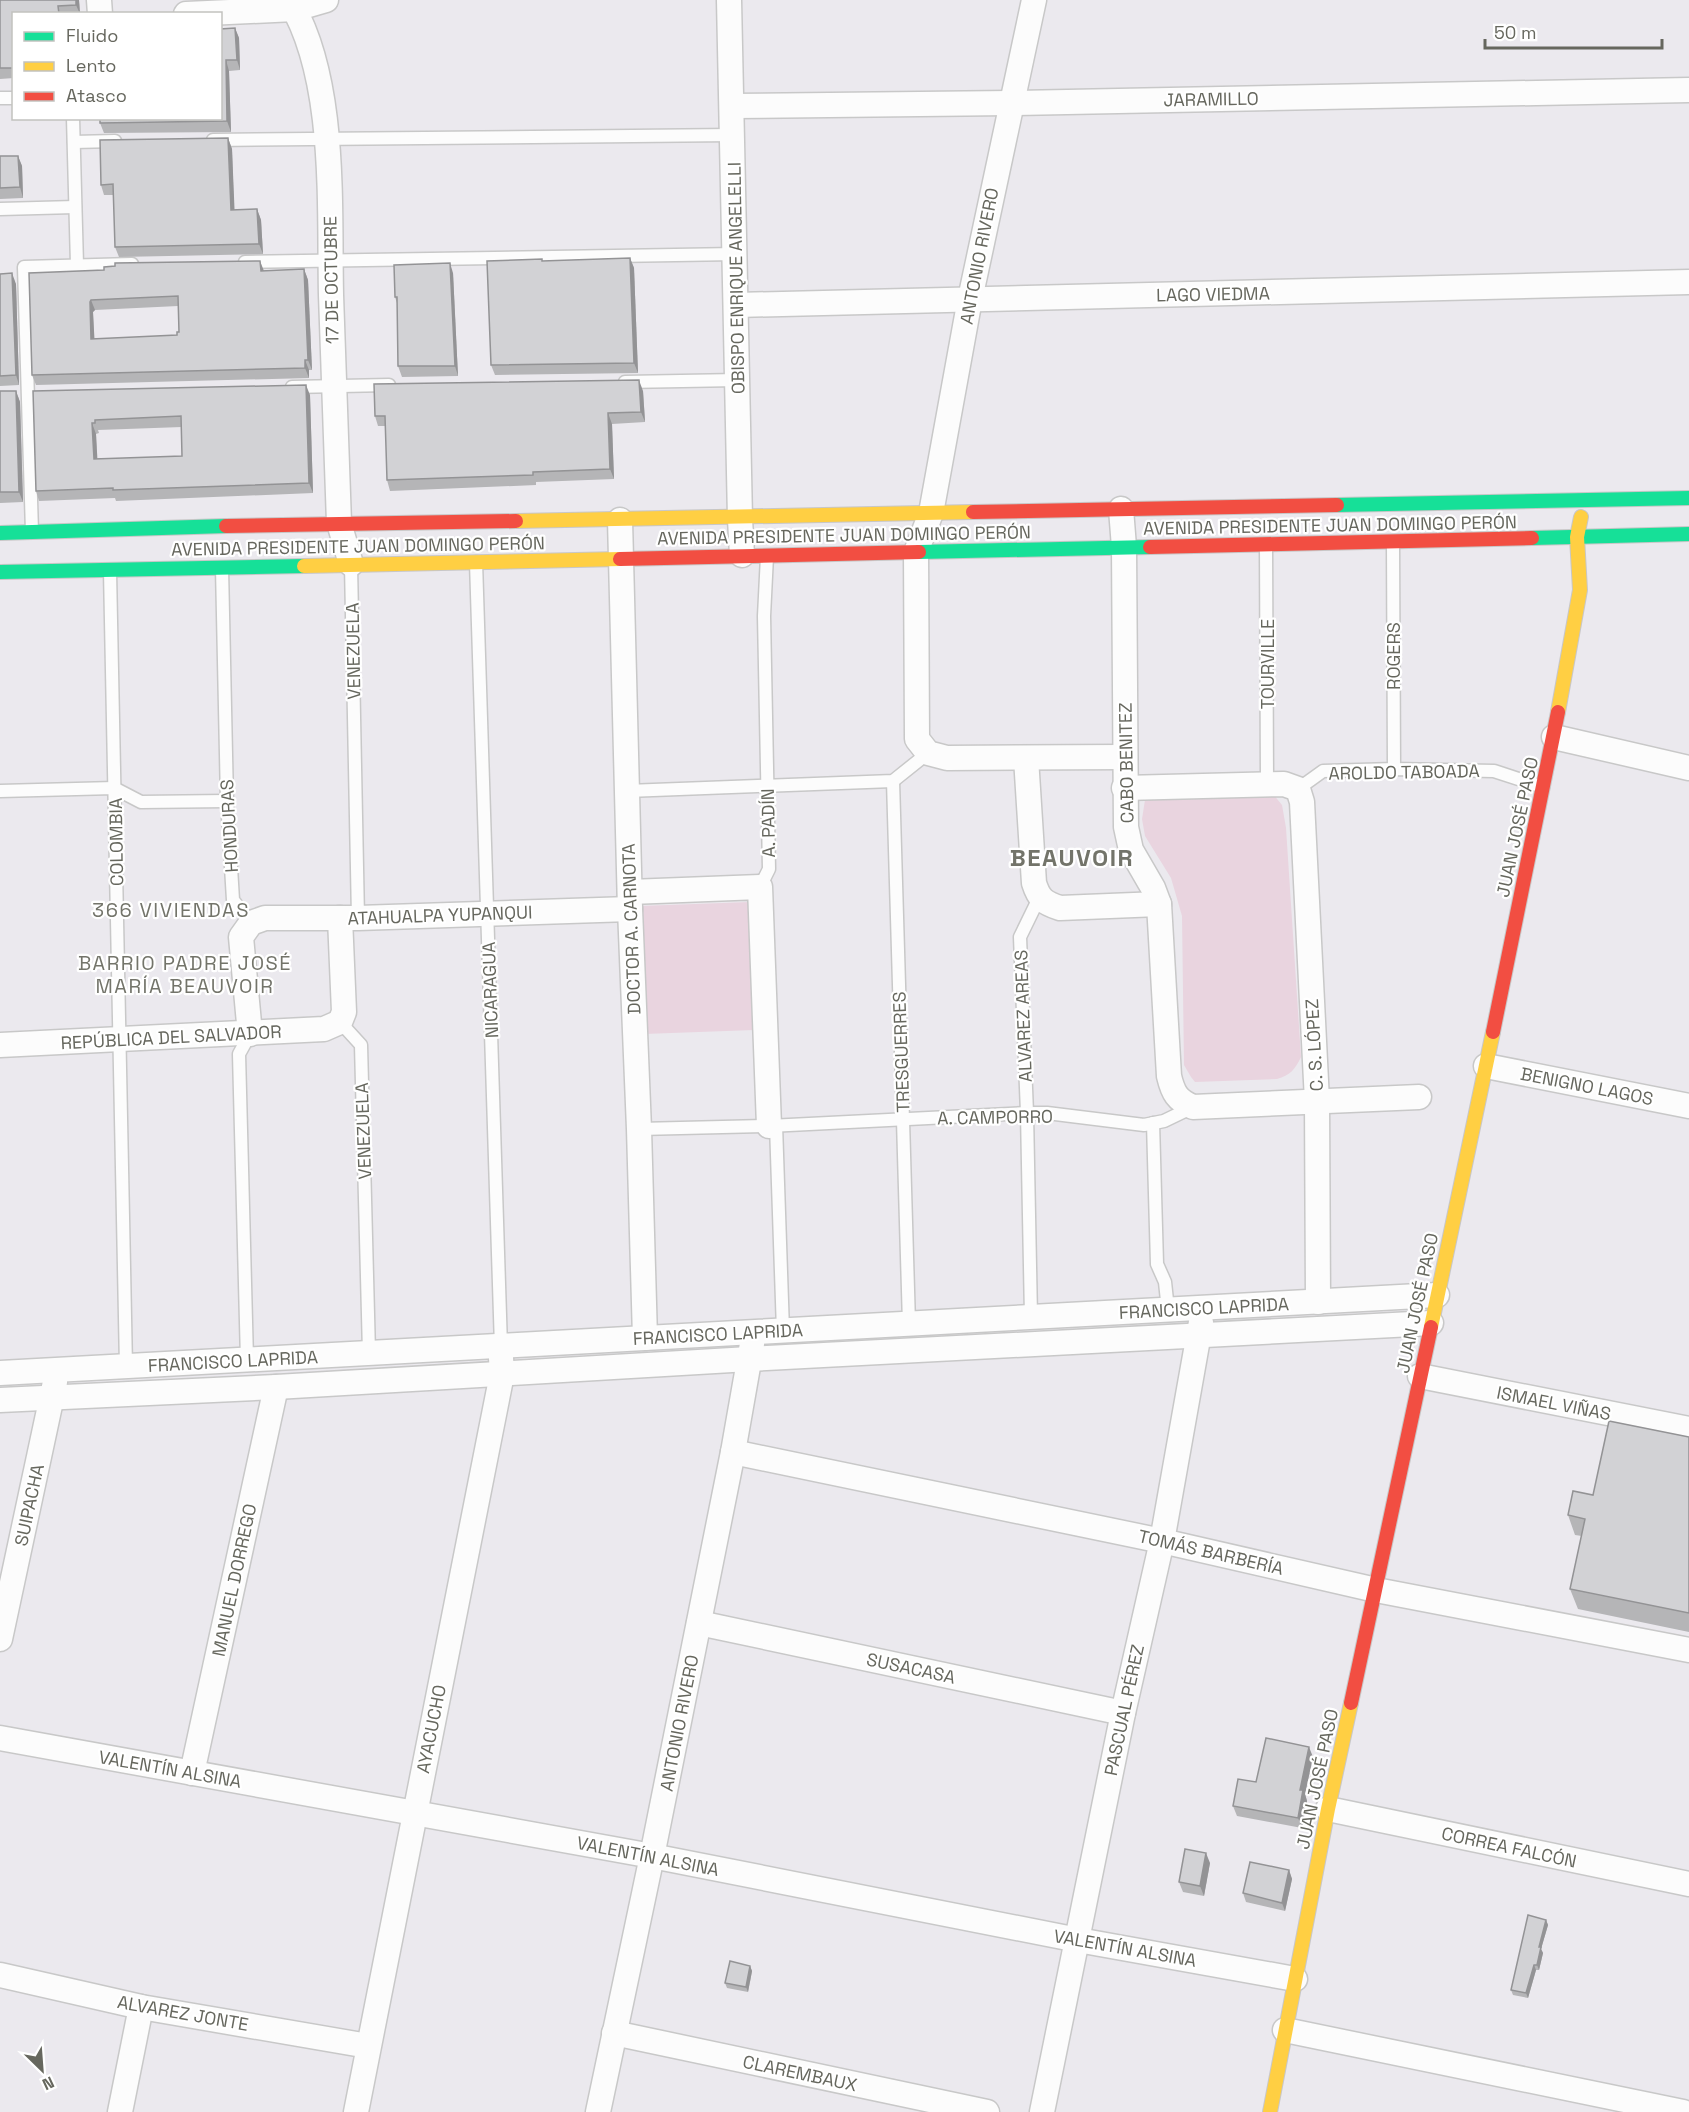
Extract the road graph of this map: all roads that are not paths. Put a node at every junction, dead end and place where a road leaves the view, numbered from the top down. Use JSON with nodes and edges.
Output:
{"nodes":[{"id":1,"x":326,"y":0,"type":"edge"},
{"id":2,"x":729,"y":0,"type":"edge"},
{"id":3,"x":1034,"y":0,"type":"edge"},
{"id":4,"x":292,"y":5,"type":"edge"},
{"id":5,"x":210,"y":12,"type":"edge"},
{"id":6,"x":1689,"y":90,"type":"edge"},
{"id":7,"x":1010,"y":103,"type":"junction"},
{"id":8,"x":732,"y":105,"type":"junction"},
{"id":9,"x":73,"y":120,"type":"edge"},
{"id":10,"x":733,"y":135,"type":"junction"},
{"id":11,"x":327,"y":138,"type":"junction"},
{"id":12,"x":200,"y":140,"type":"edge"},
{"id":13,"x":131,"y":141,"type":"edge"},
{"id":14,"x":74,"y":142,"type":"junction"},
{"id":15,"x":75,"y":207,"type":"junction"},
{"id":16,"x":0,"y":209,"type":"edge"},
{"id":17,"x":736,"y":254,"type":"junction"},
{"id":18,"x":331,"y":261,"type":"junction"},
{"id":19,"x":227,"y":262,"type":"edge"},
{"id":20,"x":146,"y":264,"type":"edge"},
{"id":21,"x":77,"y":265,"type":"junction"},
{"id":22,"x":1689,"y":282,"type":"edge"},
{"id":23,"x":970,"y":299,"type":"junction"},
{"id":24,"x":736,"y":305,"type":"junction"},
{"id":25,"x":738,"y":380,"type":"junction"},
{"id":26,"x":607,"y":382,"type":"edge"},
{"id":27,"x":405,"y":385,"type":"edge"},
{"id":28,"x":334,"y":386,"type":"junction"},
{"id":29,"x":275,"y":387,"type":"edge"},
{"id":30,"x":1689,"y":498,"type":"edge"},
{"id":31,"x":1585,"y":500,"type":"junction"},
{"id":32,"x":1121,"y":509,"type":"junction"},
{"id":33,"x":931,"y":513,"type":"junction"},
{"id":34,"x":740,"y":519,"type":"junction"},
{"id":35,"x":620,"y":520,"type":"junction"},
{"id":36,"x":339,"y":523,"type":"junction"},
{"id":37,"x":32,"y":532,"type":"junction"},
{"id":38,"x":0,"y":533,"type":"edge"},
{"id":39,"x":1689,"y":534,"type":"edge"},
{"id":40,"x":1577,"y":537,"type":"junction"},
{"id":41,"x":1393,"y":542,"type":"junction"},
{"id":42,"x":1266,"y":544,"type":"junction"},
{"id":43,"x":1124,"y":548,"type":"junction"},
{"id":44,"x":916,"y":552,"type":"junction"},
{"id":45,"x":742,"y":555,"type":"junction"},
{"id":46,"x":767,"y":555,"type":"junction"},
{"id":47,"x":620,"y":557,"type":"junction"},
{"id":48,"x":476,"y":561,"type":"junction"},
{"id":49,"x":351,"y":564,"type":"junction"},
{"id":50,"x":222,"y":567,"type":"junction"},
{"id":51,"x":110,"y":570,"type":"junction"},
{"id":52,"x":0,"y":572,"type":"edge"},
{"id":53,"x":1554,"y":737,"type":"junction"},
{"id":54,"x":928,"y":753,"type":"junction"},
{"id":55,"x":1124,"y":757,"type":"junction"},
{"id":56,"x":1026,"y":758,"type":"junction"},
{"id":57,"x":1689,"y":768,"type":"edge"},
{"id":58,"x":1394,"y":769,"type":"junction"},
{"id":59,"x":893,"y":781,"type":"junction"},
{"id":60,"x":1267,"y":784,"type":"junction"},
{"id":61,"x":767,"y":786,"type":"junction"},
{"id":62,"x":114,"y":788,"type":"junction"},
{"id":63,"x":1124,"y":788,"type":"junction"},
{"id":64,"x":1544,"y":788,"type":"junction"},
{"id":65,"x":1298,"y":789,"type":"junction"},
{"id":66,"x":0,"y":791,"type":"edge"},
{"id":67,"x":627,"y":791,"type":"junction"},
{"id":68,"x":227,"y":801,"type":"junction"},
{"id":69,"x":760,"y":887,"type":"junction"},
{"id":70,"x":1039,"y":898,"type":"junction"},
{"id":71,"x":630,"y":901,"type":"junction"},
{"id":72,"x":1159,"y":904,"type":"junction"},
{"id":73,"x":488,"y":913,"type":"junction"},
{"id":74,"x":349,"y":918,"type":"junction"},
{"id":75,"x":251,"y":923,"type":"junction"},
{"id":76,"x":340,"y":1022,"type":"junction"},
{"id":77,"x":250,"y":1034,"type":"junction"},
{"id":78,"x":121,"y":1040,"type":"junction"},
{"id":79,"x":0,"y":1045,"type":"edge"},
{"id":80,"x":1486,"y":1066,"type":"junction"},
{"id":81,"x":1419,"y":1097,"type":"dead end"},
{"id":82,"x":1317,"y":1101,"type":"junction"},
{"id":83,"x":1689,"y":1106,"type":"edge"},
{"id":84,"x":1193,"y":1107,"type":"junction"},
{"id":85,"x":1027,"y":1113,"type":"junction"},
{"id":86,"x":903,"y":1119,"type":"junction"},
{"id":87,"x":1153,"y":1123,"type":"junction"},
{"id":88,"x":772,"y":1125,"type":"junction"},
{"id":89,"x":639,"y":1129,"type":"junction"},
{"id":90,"x":1437,"y":1295,"type":"junction"},
{"id":91,"x":1318,"y":1302,"type":"junction"},
{"id":92,"x":1204,"y":1308,"type":"junction"},
{"id":93,"x":1168,"y":1310,"type":"junction"},
{"id":94,"x":1031,"y":1317,"type":"junction"},
{"id":95,"x":1431,"y":1323,"type":"junction"},
{"id":96,"x":909,"y":1324,"type":"junction"},
{"id":97,"x":783,"y":1330,"type":"junction"},
{"id":98,"x":754,"y":1332,"type":"junction"},
{"id":99,"x":1199,"y":1336,"type":"junction"},
{"id":100,"x":645,"y":1338,"type":"junction"},
{"id":101,"x":501,"y":1347,"type":"junction"},
{"id":102,"x":369,"y":1353,"type":"junction"},
{"id":103,"x":749,"y":1359,"type":"junction"},
{"id":104,"x":247,"y":1360,"type":"junction"},
{"id":105,"x":126,"y":1367,"type":"junction"},
{"id":106,"x":57,"y":1371,"type":"junction"},
{"id":107,"x":0,"y":1373,"type":"edge"},
{"id":108,"x":502,"y":1374,"type":"junction"},
{"id":109,"x":1420,"y":1376,"type":"junction"},
{"id":110,"x":276,"y":1387,"type":"junction"},
{"id":111,"x":53,"y":1396,"type":"junction"},
{"id":112,"x":0,"y":1400,"type":"edge"},
{"id":113,"x":1689,"y":1429,"type":"edge"},
{"id":114,"x":733,"y":1452,"type":"junction"},
{"id":115,"x":1162,"y":1540,"type":"junction"},
{"id":116,"x":1376,"y":1590,"type":"junction"},
{"id":117,"x":699,"y":1623,"type":"junction"},
{"id":118,"x":0,"y":1639,"type":"edge"},
{"id":119,"x":1689,"y":1650,"type":"edge"},
{"id":120,"x":1123,"y":1713,"type":"junction"},
{"id":121,"x":0,"y":1738,"type":"edge"},
{"id":122,"x":192,"y":1773,"type":"junction"},
{"id":123,"x":1328,"y":1809,"type":"junction"},
{"id":124,"x":415,"y":1812,"type":"junction"},
{"id":125,"x":652,"y":1856,"type":"junction"},
{"id":126,"x":1689,"y":1884,"type":"edge"},
{"id":127,"x":1078,"y":1940,"type":"junction"},
{"id":128,"x":0,"y":1975,"type":"edge"},
{"id":129,"x":1295,"y":1979,"type":"junction"},
{"id":130,"x":141,"y":2007,"type":"junction"},
{"id":131,"x":1286,"y":2030,"type":"junction"},
{"id":132,"x":614,"y":2033,"type":"junction"},
{"id":133,"x":368,"y":2046,"type":"junction"},
{"id":134,"x":120,"y":2112,"type":"edge"},
{"id":135,"x":356,"y":2112,"type":"edge"},
{"id":136,"x":598,"y":2112,"type":"edge"},
{"id":137,"x":987,"y":2112,"type":"edge"},
{"id":138,"x":1042,"y":2112,"type":"edge"},
{"id":139,"x":1270,"y":2112,"type":"edge"},
{"id":140,"x":1683,"y":2112,"type":"edge"}],
"edges":[{"from":1,"to":4,"type":"street"},
{"from":2,"to":8,"type":"street","name":"OBISPO ENRIQUE ANGELELLI"},
{"from":3,"to":7,"type":"street","name":"ANTONIO RIVERO"},
{"from":4,"to":5,"type":"street"},
{"from":4,"to":11,"type":"street","name":"17 DE OCTUBRE"},
{"from":6,"to":7,"type":"street","name":"JARAMILLO"},
{"from":7,"to":8,"type":"street","name":"JARAMILLO"},
{"from":7,"to":23,"type":"street","name":"ANTONIO RIVERO"},
{"from":8,"to":10,"type":"street","name":"OBISPO ENRIQUE ANGELELLI"},
{"from":9,"to":14,"type":"lane"},
{"from":10,"to":11,"type":"lane"},
{"from":10,"to":17,"type":"street","name":"OBISPO ENRIQUE ANGELELLI"},
{"from":11,"to":12,"type":"lane"},
{"from":11,"to":18,"type":"street","name":"17 DE OCTUBRE"},
{"from":13,"to":14,"type":"lane"},
{"from":14,"to":15,"type":"lane"},
{"from":15,"to":16,"type":"lane"},
{"from":15,"to":21,"type":"lane"},
{"from":17,"to":18,"type":"lane"},
{"from":17,"to":24,"type":"street","name":"OBISPO ENRIQUE ANGELELLI"},
{"from":18,"to":19,"type":"lane"},
{"from":18,"to":28,"type":"street","name":"17 DE OCTUBRE"},
{"from":20,"to":21,"type":"lane"},
{"from":21,"to":37,"type":"lane"},
{"from":22,"to":23,"type":"street","name":"LAGO VIEDMA"},
{"from":23,"to":24,"type":"street","name":"LAGO VIEDMA"},
{"from":23,"to":33,"type":"street","name":"ANTONIO RIVERO"},
{"from":24,"to":25,"type":"street","name":"OBISPO ENRIQUE ANGELELLI"},
{"from":25,"to":26,"type":"lane"},
{"from":25,"to":34,"type":"street","name":"OBISPO ENRIQUE ANGELELLI"},
{"from":27,"to":28,"type":"lane"},
{"from":28,"to":29,"type":"lane"},
{"from":28,"to":36,"type":"street","name":"17 DE OCTUBRE"},
{"from":30,"to":31,"type":"main road","name":"AVENIDA PRESIDENTE JUAN DOMINGO PERÓN"},
{"from":31,"to":32,"type":"main road","name":"AVENIDA PRESIDENTE JUAN DOMINGO PERÓN"},
{"from":31,"to":40,"type":"main road","name":"JUAN JOSÉ PASO"},
{"from":32,"to":33,"type":"main road","name":"AVENIDA PRESIDENTE JUAN DOMINGO PERÓN"},
{"from":32,"to":43,"type":"street","name":"CABO BENITEZ"},
{"from":33,"to":34,"type":"main road","name":"AVENIDA PRESIDENTE JUAN DOMINGO PERÓN"},
{"from":33,"to":44,"type":"street"},
{"from":34,"to":35,"type":"main road","name":"AVENIDA PRESIDENTE JUAN DOMINGO PERÓN"},
{"from":34,"to":45,"type":"street","name":"OBISPO ENRIQUE ANGELELLI"},
{"from":35,"to":36,"type":"main road","name":"AVENIDA PRESIDENTE JUAN DOMINGO PERÓN"},
{"from":35,"to":47,"type":"street","name":"DOCTOR A. CARNOTA"},
{"from":36,"to":37,"type":"main road","name":"AVENIDA PRESIDENTE JUAN DOMINGO PERÓN"},
{"from":36,"to":49,"type":"street","name":"17 DE OCTUBRE"},
{"from":37,"to":38,"type":"main road","name":"AVENIDA PRESIDENTE JUAN DOMINGO PERÓN"},
{"from":39,"to":40,"type":"main road","name":"AVENIDA PRESIDENTE JUAN DOMINGO PERÓN"},
{"from":40,"to":41,"type":"main road","name":"AVENIDA PRESIDENTE JUAN DOMINGO PERÓN"},
{"from":40,"to":53,"type":"main road","name":"JUAN JOSÉ PASO"},
{"from":41,"to":42,"type":"main road","name":"AVENIDA PRESIDENTE JUAN DOMINGO PERÓN"},
{"from":41,"to":58,"type":"lane","name":"ROGERS"},
{"from":42,"to":43,"type":"main road","name":"AVENIDA PRESIDENTE JUAN DOMINGO PERÓN"},
{"from":42,"to":60,"type":"lane","name":"TOURVILLE"},
{"from":43,"to":44,"type":"main road","name":"AVENIDA PRESIDENTE JUAN DOMINGO PERÓN"},
{"from":43,"to":55,"type":"street","name":"CABO BENITEZ"},
{"from":44,"to":46,"type":"main road","name":"AVENIDA PRESIDENTE JUAN DOMINGO PERÓN"},
{"from":44,"to":54,"type":"street"},
{"from":45,"to":46,"type":"main road","name":"AVENIDA PRESIDENTE JUAN DOMINGO PERÓN"},
{"from":45,"to":47,"type":"main road","name":"AVENIDA PRESIDENTE JUAN DOMINGO PERÓN"},
{"from":46,"to":61,"type":"lane","name":"A. PADÍN"},
{"from":47,"to":48,"type":"main road","name":"AVENIDA PRESIDENTE JUAN DOMINGO PERÓN"},
{"from":47,"to":67,"type":"street","name":"DOCTOR A. CARNOTA"},
{"from":48,"to":49,"type":"main road","name":"AVENIDA PRESIDENTE JUAN DOMINGO PERÓN"},
{"from":48,"to":73,"type":"lane","name":"NICARAGUA"},
{"from":49,"to":50,"type":"main road","name":"AVENIDA PRESIDENTE JUAN DOMINGO PERÓN"},
{"from":49,"to":74,"type":"lane","name":"VENEZUELA"},
{"from":50,"to":51,"type":"main road","name":"AVENIDA PRESIDENTE JUAN DOMINGO PERÓN"},
{"from":50,"to":68,"type":"lane","name":"HONDURAS"},
{"from":51,"to":52,"type":"main road","name":"AVENIDA PRESIDENTE JUAN DOMINGO PERÓN"},
{"from":51,"to":62,"type":"lane","name":"COLOMBIA"},
{"from":53,"to":57,"type":"street"},
{"from":53,"to":64,"type":"main road","name":"JUAN JOSÉ PASO"},
{"from":54,"to":56,"type":"street"},
{"from":54,"to":59,"type":"lane"},
{"from":55,"to":56,"type":"street"},
{"from":55,"to":63,"type":"street","name":"CABO BENITEZ"},
{"from":56,"to":70,"type":"street"},
{"from":58,"to":64,"type":"lane","name":"AROLDO TABOADA"},
{"from":58,"to":65,"type":"lane","name":"AROLDO TABOADA"},
{"from":59,"to":61,"type":"lane"},
{"from":59,"to":86,"type":"lane","name":"TRESGUERRES"},
{"from":60,"to":63,"type":"street"},
{"from":60,"to":65,"type":"street"},
{"from":61,"to":67,"type":"lane"},
{"from":61,"to":69,"type":"lane","name":"A. PADÍN"},
{"from":62,"to":66,"type":"lane"},
{"from":62,"to":68,"type":"lane"},
{"from":62,"to":78,"type":"lane","name":"COLOMBIA"},
{"from":63,"to":72,"type":"street","name":"CABO BENITEZ"},
{"from":64,"to":80,"type":"main road","name":"JUAN JOSÉ PASO"},
{"from":65,"to":82,"type":"street","name":"C. S. LÓPEZ"},
{"from":67,"to":71,"type":"street","name":"DOCTOR A. CARNOTA"},
{"from":68,"to":75,"type":"lane","name":"HONDURAS"},
{"from":69,"to":71,"type":"street","name":"ATAHUALPA YUPANQUI"},
{"from":69,"to":88,"type":"street","name":"A. PADÍN"},
{"from":70,"to":72,"type":"street"},
{"from":70,"to":85,"type":"lane","name":"ALVAREZ AREAS"},
{"from":71,"to":73,"type":"street","name":"ATAHUALPA YUPANQUI"},
{"from":71,"to":89,"type":"street","name":"DOCTOR A. CARNOTA"},
{"from":72,"to":84,"type":"street","name":"CABO BENITEZ"},
{"from":73,"to":74,"type":"street","name":"ATAHUALPA YUPANQUI"},
{"from":73,"to":101,"type":"lane","name":"NICARAGUA"},
{"from":74,"to":75,"type":"street","name":"ATAHUALPA YUPANQUI"},
{"from":74,"to":76,"type":"street","name":"VENEZUELA"},
{"from":75,"to":77,"type":"street"},
{"from":76,"to":77,"type":"street","name":"REPÚBLICA DEL SALVADOR"},
{"from":76,"to":102,"type":"lane","name":"VENEZUELA"},
{"from":77,"to":78,"type":"street","name":"REPÚBLICA DEL SALVADOR"},
{"from":77,"to":104,"type":"lane"},
{"from":78,"to":79,"type":"street","name":"REPÚBLICA DEL SALVADOR"},
{"from":78,"to":105,"type":"lane","name":"COLOMBIA"},
{"from":80,"to":83,"type":"street","name":"BENIGNO LAGOS"},
{"from":80,"to":90,"type":"main road","name":"JUAN JOSÉ PASO"},
{"from":81,"to":82,"type":"street","name":"A. CAMPORRO"},
{"from":82,"to":84,"type":"street","name":"A. CAMPORRO"},
{"from":82,"to":91,"type":"street","name":"C. S. LÓPEZ"},
{"from":84,"to":87,"type":"lane","name":"A. CAMPORRO"},
{"from":85,"to":86,"type":"lane","name":"A. CAMPORRO"},
{"from":85,"to":87,"type":"lane","name":"A. CAMPORRO"},
{"from":85,"to":94,"type":"lane","name":"ALVAREZ AREAS"},
{"from":86,"to":88,"type":"lane","name":"A. CAMPORRO"},
{"from":86,"to":96,"type":"lane","name":"TRESGUERRES"},
{"from":87,"to":93,"type":"lane"},
{"from":88,"to":89,"type":"lane","name":"A. CAMPORRO"},
{"from":88,"to":97,"type":"lane","name":"A. PADÍN"},
{"from":89,"to":100,"type":"street","name":"DOCTOR A. CARNOTA"},
{"from":90,"to":91,"type":"street","name":"FRANCISCO LAPRIDA"},
{"from":90,"to":95,"type":"main road","name":"JUAN JOSÉ PASO"},
{"from":91,"to":92,"type":"street","name":"FRANCISCO LAPRIDA"},
{"from":92,"to":93,"type":"street","name":"FRANCISCO LAPRIDA"},
{"from":92,"to":99,"type":"street","name":"PASCUAL PÉREZ"},
{"from":93,"to":94,"type":"street","name":"FRANCISCO LAPRIDA"},
{"from":94,"to":96,"type":"street","name":"FRANCISCO LAPRIDA"},
{"from":95,"to":99,"type":"street","name":"FRANCISCO LAPRIDA"},
{"from":95,"to":109,"type":"main road","name":"JUAN JOSÉ PASO"},
{"from":96,"to":97,"type":"street","name":"FRANCISCO LAPRIDA"},
{"from":97,"to":98,"type":"street","name":"FRANCISCO LAPRIDA"},
{"from":98,"to":100,"type":"street","name":"FRANCISCO LAPRIDA"},
{"from":98,"to":103,"type":"street","name":"ANTONIO RIVERO"},
{"from":99,"to":103,"type":"street","name":"FRANCISCO LAPRIDA"},
{"from":99,"to":115,"type":"street","name":"PASCUAL PÉREZ"},
{"from":100,"to":101,"type":"street","name":"FRANCISCO LAPRIDA"},
{"from":101,"to":102,"type":"street","name":"FRANCISCO LAPRIDA"},
{"from":101,"to":108,"type":"street","name":"AYACUCHO"},
{"from":102,"to":104,"type":"street","name":"FRANCISCO LAPRIDA"},
{"from":103,"to":108,"type":"street","name":"FRANCISCO LAPRIDA"},
{"from":103,"to":114,"type":"street","name":"ANTONIO RIVERO"},
{"from":104,"to":105,"type":"street","name":"FRANCISCO LAPRIDA"},
{"from":105,"to":106,"type":"street","name":"FRANCISCO LAPRIDA"},
{"from":106,"to":107,"type":"street","name":"FRANCISCO LAPRIDA"},
{"from":106,"to":111,"type":"street","name":"SUIPACHA"},
{"from":108,"to":110,"type":"street","name":"FRANCISCO LAPRIDA"},
{"from":108,"to":124,"type":"street","name":"AYACUCHO"},
{"from":109,"to":113,"type":"street","name":"ISMAEL VIÑAS"},
{"from":109,"to":116,"type":"main road","name":"JUAN JOSÉ PASO"},
{"from":110,"to":111,"type":"street","name":"FRANCISCO LAPRIDA"},
{"from":110,"to":122,"type":"street","name":"MANUEL DORREGO"},
{"from":111,"to":112,"type":"street","name":"FRANCISCO LAPRIDA"},
{"from":111,"to":118,"type":"street","name":"SUIPACHA"},
{"from":114,"to":115,"type":"street","name":"TOMÁS BARBERÍA"},
{"from":114,"to":117,"type":"street","name":"ANTONIO RIVERO"},
{"from":115,"to":116,"type":"street","name":"TOMÁS BARBERÍA"},
{"from":115,"to":120,"type":"street","name":"PASCUAL PÉREZ"},
{"from":116,"to":119,"type":"street","name":"TOMÁS BARBERÍA"},
{"from":116,"to":123,"type":"main road","name":"JUAN JOSÉ PASO"},
{"from":117,"to":120,"type":"street","name":"SUSACASA"},
{"from":117,"to":125,"type":"street","name":"ANTONIO RIVERO"},
{"from":120,"to":127,"type":"street","name":"PASCUAL PÉREZ"},
{"from":121,"to":122,"type":"street","name":"VALENTÍN ALSINA"},
{"from":122,"to":124,"type":"street","name":"VALENTÍN ALSINA"},
{"from":123,"to":126,"type":"street","name":"CORREA FALCÓN"},
{"from":123,"to":129,"type":"main road","name":"JUAN JOSÉ PASO"},
{"from":124,"to":125,"type":"street","name":"VALENTÍN ALSINA"},
{"from":124,"to":133,"type":"street","name":"AYACUCHO"},
{"from":125,"to":127,"type":"street","name":"VALENTÍN ALSINA"},
{"from":125,"to":132,"type":"street","name":"ANTONIO RIVERO"},
{"from":127,"to":129,"type":"street","name":"VALENTÍN ALSINA"},
{"from":127,"to":138,"type":"street","name":"PASCUAL PÉREZ"},
{"from":128,"to":130,"type":"street","name":"ALVAREZ JONTE"},
{"from":129,"to":131,"type":"main road","name":"JUAN JOSÉ PASO"},
{"from":130,"to":133,"type":"street","name":"ALVAREZ JONTE"},
{"from":130,"to":134,"type":"street"},
{"from":131,"to":139,"type":"main road","name":"JUAN JOSÉ PASO"},
{"from":131,"to":140,"type":"street"},
{"from":132,"to":136,"type":"street","name":"ANTONIO RIVERO"},
{"from":132,"to":137,"type":"street","name":"CLAREMBAUX"},
{"from":133,"to":135,"type":"street","name":"AYACUCHO"}]}
